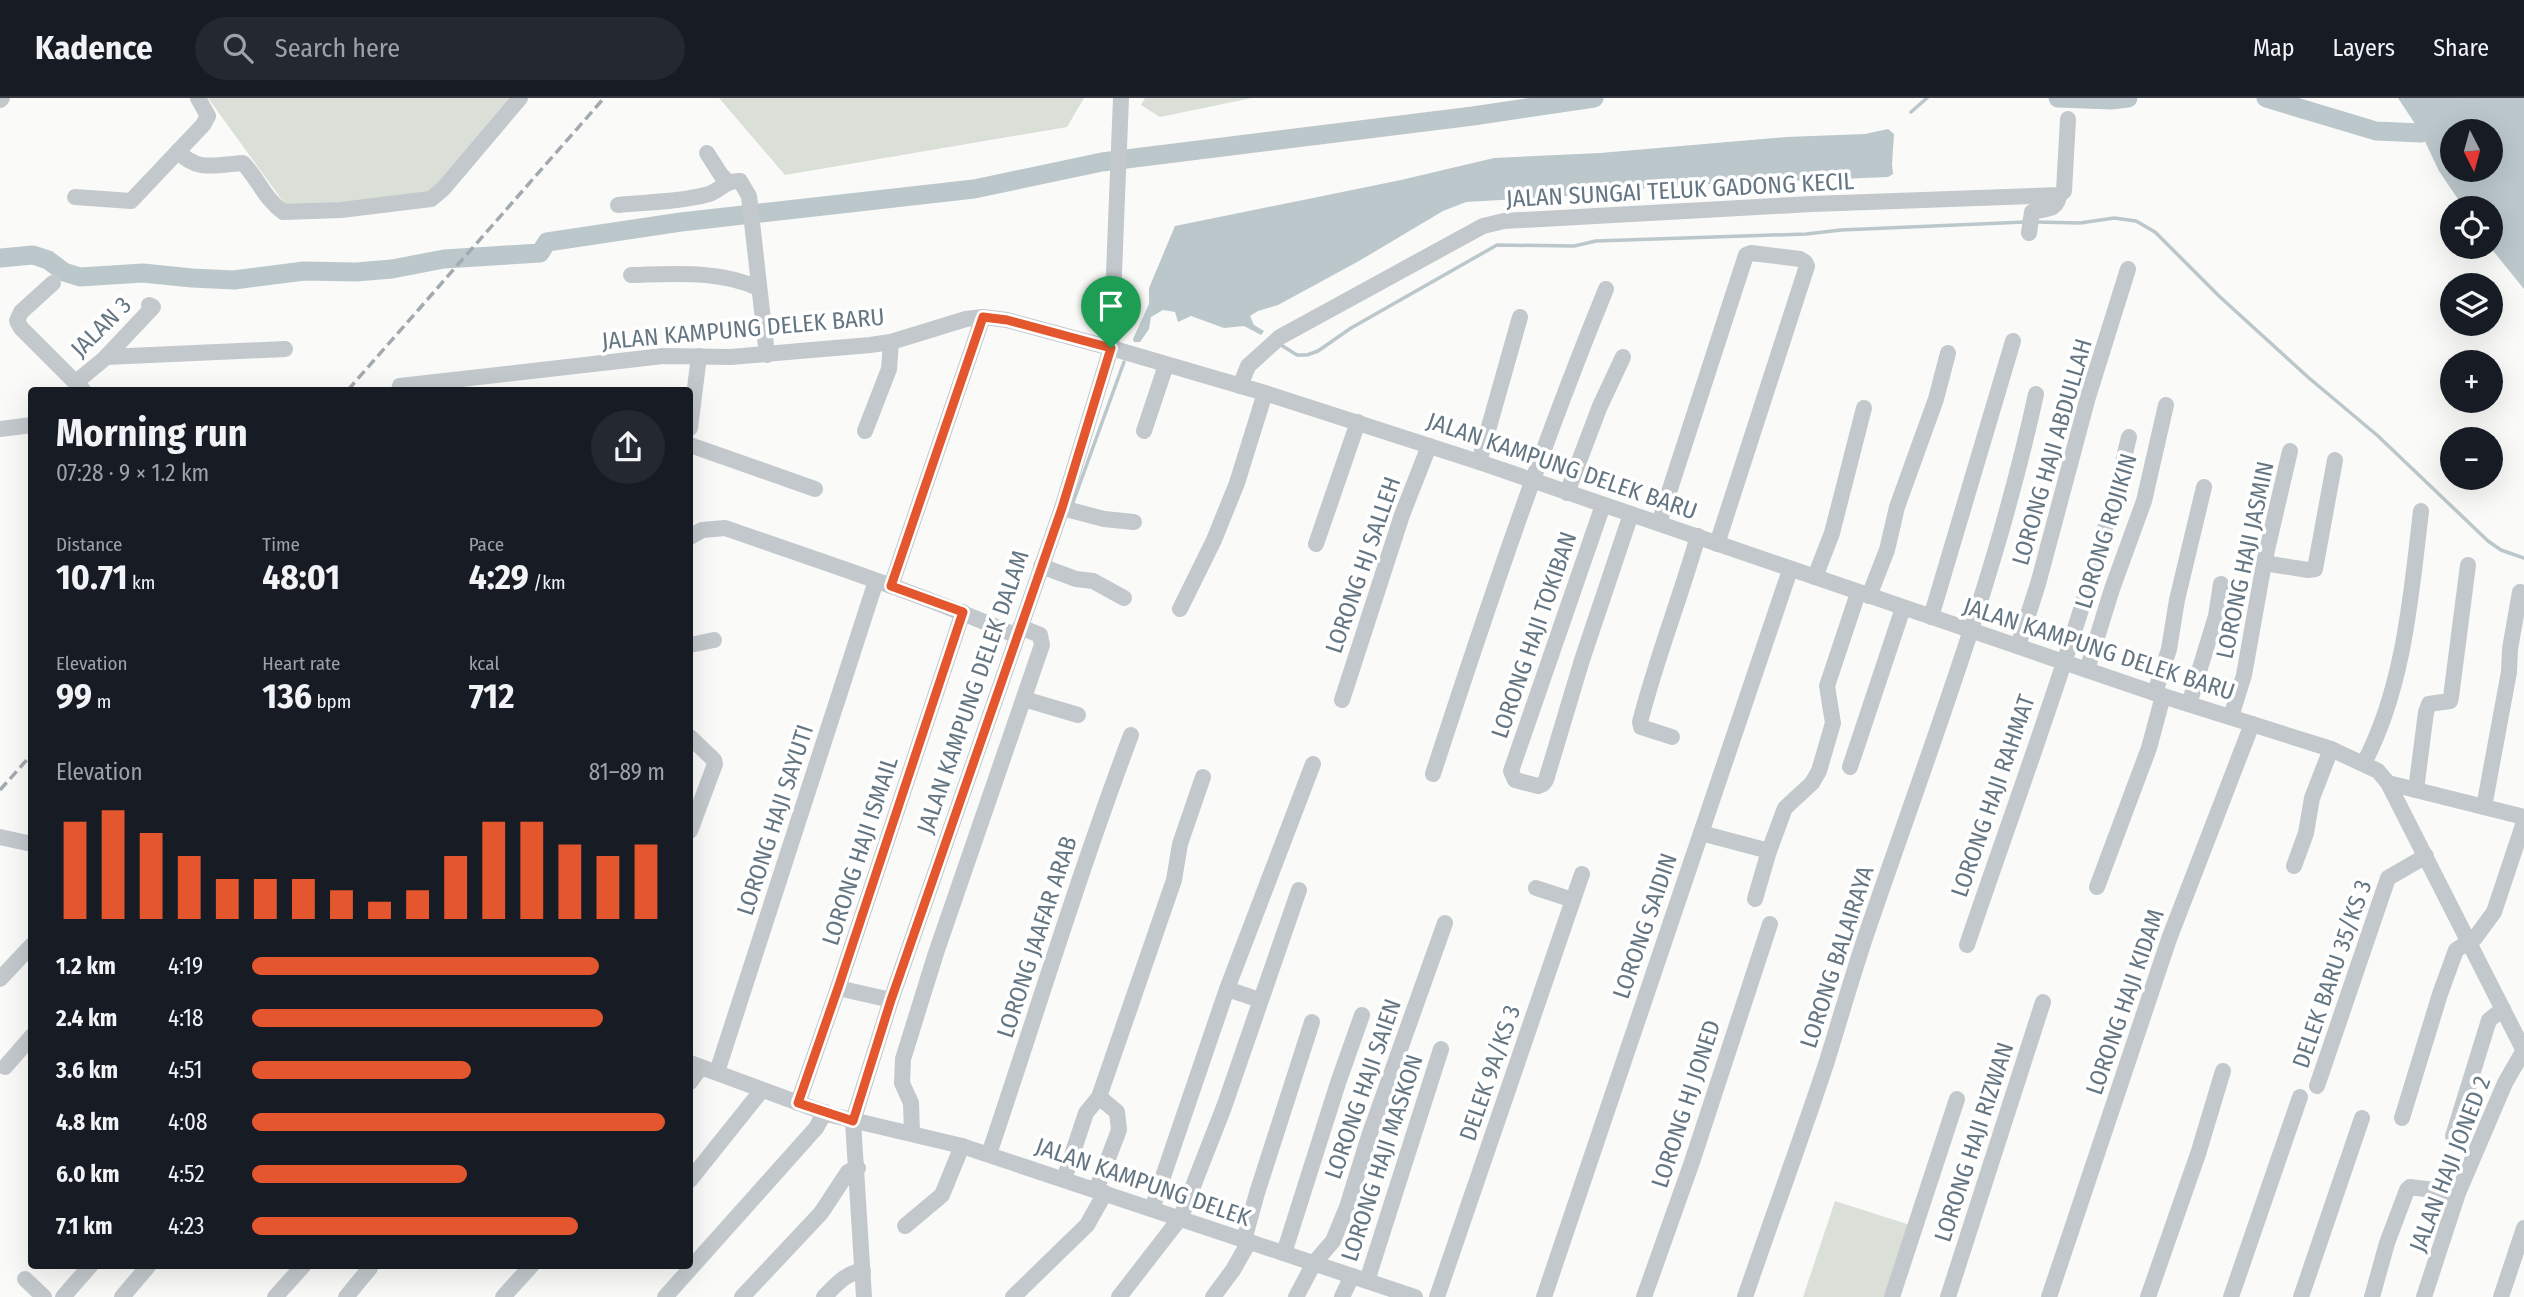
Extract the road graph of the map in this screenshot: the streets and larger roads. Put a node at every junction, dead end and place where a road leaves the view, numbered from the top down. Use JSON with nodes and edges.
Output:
{"nodes":[{"id":1,"x":198,"y":98,"type":"edge"},
{"id":2,"x":520,"y":98,"type":"edge"},
{"id":3,"x":1121,"y":98,"type":"edge"},
{"id":4,"x":2068,"y":119,"type":"dead end"},
{"id":5,"x":178,"y":151,"type":"junction"},
{"id":6,"x":707,"y":153,"type":"dead end"},
{"id":7,"x":728,"y":182,"type":"junction"},
{"id":8,"x":2054,"y":196,"type":"junction"},
{"id":9,"x":75,"y":197,"type":"dead end"},
{"id":10,"x":618,"y":205,"type":"dead end"},
{"id":11,"x":2029,"y":226,"type":"dead end"},
{"id":12,"x":2128,"y":269,"type":"dead end"},
{"id":13,"x":631,"y":275,"type":"dead end"},
{"id":14,"x":54,"y":283,"type":"dead end"},
{"id":15,"x":758,"y":288,"type":"junction"},
{"id":16,"x":1606,"y":289,"type":"dead end"},
{"id":17,"x":149,"y":305,"type":"dead end"},
{"id":18,"x":983,"y":317,"type":"junction"},
{"id":19,"x":1520,"y":317,"type":"dead end"},
{"id":20,"x":2014,"y":341,"type":"dead end"},
{"id":21,"x":891,"y":342,"type":"junction"},
{"id":22,"x":1111,"y":348,"type":"junction"},
{"id":23,"x":285,"y":349,"type":"dead end"},
{"id":24,"x":1948,"y":353,"type":"dead end"},
{"id":25,"x":767,"y":355,"type":"junction"},
{"id":26,"x":699,"y":356,"type":"junction"},
{"id":27,"x":106,"y":357,"type":"junction"},
{"id":28,"x":1623,"y":357,"type":"dead end"},
{"id":29,"x":1166,"y":365,"type":"junction"},
{"id":30,"x":80,"y":386,"type":"edge"},
{"id":31,"x":1240,"y":386,"type":"junction"},
{"id":32,"x":407,"y":387,"type":"edge"},
{"id":33,"x":1265,"y":393,"type":"junction"},
{"id":34,"x":2036,"y":394,"type":"dead end"},
{"id":35,"x":693,"y":404,"type":"edge"},
{"id":36,"x":2166,"y":405,"type":"dead end"},
{"id":37,"x":1864,"y":408,"type":"dead end"},
{"id":38,"x":1358,"y":422,"type":"junction"},
{"id":39,"x":28,"y":426,"type":"edge"},
{"id":40,"x":0,"y":429,"type":"edge"},
{"id":41,"x":866,"y":431,"type":"dead end"},
{"id":42,"x":1144,"y":431,"type":"dead end"},
{"id":43,"x":2129,"y":437,"type":"dead end"},
{"id":44,"x":693,"y":445,"type":"edge"},
{"id":45,"x":1429,"y":446,"type":"junction"},
{"id":46,"x":2290,"y":451,"type":"dead end"},
{"id":47,"x":2335,"y":460,"type":"dead end"},
{"id":48,"x":1479,"y":462,"type":"junction"},
{"id":49,"x":1534,"y":482,"type":"junction"},
{"id":50,"x":2204,"y":487,"type":"dead end"},
{"id":51,"x":815,"y":489,"type":"dead end"},
{"id":52,"x":1567,"y":493,"type":"junction"},
{"id":53,"x":1603,"y":505,"type":"junction"},
{"id":54,"x":1073,"y":511,"type":"junction"},
{"id":55,"x":2421,"y":511,"type":"dead end"},
{"id":56,"x":1631,"y":514,"type":"junction"},
{"id":57,"x":1134,"y":523,"type":"dead end"},
{"id":58,"x":1659,"y":523,"type":"junction"},
{"id":59,"x":693,"y":535,"type":"edge"},
{"id":60,"x":1698,"y":536,"type":"junction"},
{"id":61,"x":1317,"y":544,"type":"dead end"},
{"id":62,"x":1717,"y":544,"type":"junction"},
{"id":63,"x":2263,"y":563,"type":"junction"},
{"id":64,"x":2468,"y":565,"type":"dead end"},
{"id":65,"x":1041,"y":566,"type":"junction"},
{"id":66,"x":1790,"y":570,"type":"junction"},
{"id":67,"x":1815,"y":577,"type":"junction"},
{"id":68,"x":884,"y":583,"type":"junction"},
{"id":69,"x":2221,"y":584,"type":"dead end"},
{"id":70,"x":2520,"y":592,"type":"dead end"},
{"id":71,"x":1864,"y":595,"type":"junction"},
{"id":72,"x":1124,"y":598,"type":"dead end"},
{"id":73,"x":1903,"y":608,"type":"junction"},
{"id":74,"x":1180,"y":609,"type":"dead end"},
{"id":75,"x":963,"y":612,"type":"junction"},
{"id":76,"x":1931,"y":617,"type":"junction"},
{"id":77,"x":1970,"y":630,"type":"junction"},
{"id":78,"x":1024,"y":631,"type":"junction"},
{"id":79,"x":714,"y":640,"type":"dead end"},
{"id":80,"x":693,"y":644,"type":"edge"},
{"id":81,"x":2018,"y":646,"type":"junction"},
{"id":82,"x":2063,"y":662,"type":"junction"},
{"id":83,"x":2087,"y":670,"type":"junction"},
{"id":84,"x":2159,"y":694,"type":"junction"},
{"id":85,"x":1024,"y":699,"type":"junction"},
{"id":86,"x":1342,"y":700,"type":"dead end"},
{"id":87,"x":2189,"y":704,"type":"junction"},
{"id":88,"x":1078,"y":715,"type":"dead end"},
{"id":89,"x":2231,"y":717,"type":"junction"},
{"id":90,"x":2252,"y":724,"type":"junction"},
{"id":91,"x":1131,"y":735,"type":"dead end"},
{"id":92,"x":1672,"y":737,"type":"dead end"},
{"id":93,"x":693,"y":740,"type":"edge"},
{"id":94,"x":2331,"y":749,"type":"junction"},
{"id":95,"x":2364,"y":763,"type":"junction"},
{"id":96,"x":1312,"y":764,"type":"dead end"},
{"id":97,"x":1850,"y":767,"type":"dead end"},
{"id":98,"x":1433,"y":774,"type":"dead end"},
{"id":99,"x":1203,"y":777,"type":"dead end"},
{"id":100,"x":2388,"y":783,"type":"junction"},
{"id":101,"x":2416,"y":790,"type":"junction"},
{"id":102,"x":2484,"y":807,"type":"junction"},
{"id":103,"x":2524,"y":817,"type":"edge"},
{"id":104,"x":2524,"y":822,"type":"edge"},
{"id":105,"x":693,"y":823,"type":"edge"},
{"id":106,"x":1701,"y":833,"type":"junction"},
{"id":107,"x":0,"y":837,"type":"edge"},
{"id":108,"x":28,"y":838,"type":"edge"},
{"id":109,"x":1769,"y":851,"type":"junction"},
{"id":110,"x":2426,"y":856,"type":"junction"},
{"id":111,"x":2294,"y":866,"type":"dead end"},
{"id":112,"x":1582,"y":874,"type":"dead end"},
{"id":113,"x":2097,"y":887,"type":"dead end"},
{"id":114,"x":1536,"y":888,"type":"dead end"},
{"id":115,"x":1299,"y":890,"type":"dead end"},
{"id":116,"x":1755,"y":899,"type":"dead end"},
{"id":117,"x":1573,"y":900,"type":"junction"},
{"id":118,"x":1446,"y":923,"type":"dead end"},
{"id":119,"x":1770,"y":924,"type":"dead end"},
{"id":120,"x":2469,"y":942,"type":"junction"},
{"id":121,"x":1966,"y":946,"type":"dead end"},
{"id":122,"x":28,"y":949,"type":"edge"},
{"id":123,"x":0,"y":979,"type":"edge"},
{"id":124,"x":838,"y":988,"type":"junction"},
{"id":125,"x":1227,"y":989,"type":"junction"},
{"id":126,"x":891,"y":1000,"type":"junction"},
{"id":127,"x":1260,"y":1000,"type":"junction"},
{"id":128,"x":2043,"y":1002,"type":"dead end"},
{"id":129,"x":2503,"y":1009,"type":"junction"},
{"id":130,"x":1362,"y":1015,"type":"dead end"},
{"id":131,"x":1312,"y":1022,"type":"dead end"},
{"id":132,"x":28,"y":1041,"type":"edge"},
{"id":133,"x":1441,"y":1049,"type":"dead end"},
{"id":134,"x":2524,"y":1050,"type":"edge"},
{"id":135,"x":5,"y":1067,"type":"dead end"},
{"id":136,"x":702,"y":1068,"type":"edge"},
{"id":137,"x":2222,"y":1071,"type":"dead end"},
{"id":138,"x":2317,"y":1086,"type":"dead end"},
{"id":139,"x":762,"y":1090,"type":"junction"},
{"id":140,"x":1099,"y":1097,"type":"junction"},
{"id":141,"x":2300,"y":1097,"type":"dead end"},
{"id":142,"x":1957,"y":1099,"type":"dead end"},
{"id":143,"x":798,"y":1103,"type":"junction"},
{"id":144,"x":825,"y":1112,"type":"junction"},
{"id":145,"x":2362,"y":1118,"type":"dead end"},
{"id":146,"x":2402,"y":1118,"type":"dead end"},
{"id":147,"x":853,"y":1121,"type":"junction"},
{"id":148,"x":912,"y":1132,"type":"junction"},
{"id":149,"x":2453,"y":1136,"type":"dead end"},
{"id":150,"x":954,"y":1144,"type":"junction"},
{"id":151,"x":989,"y":1154,"type":"junction"},
{"id":152,"x":858,"y":1168,"type":"junction"},
{"id":153,"x":693,"y":1176,"type":"edge"},
{"id":154,"x":1064,"y":1179,"type":"junction"},
{"id":155,"x":1101,"y":1192,"type":"junction"},
{"id":156,"x":2458,"y":1193,"type":"junction"},
{"id":157,"x":1152,"y":1209,"type":"junction"},
{"id":158,"x":1181,"y":1217,"type":"junction"},
{"id":159,"x":905,"y":1226,"type":"dead end"},
{"id":160,"x":2524,"y":1228,"type":"edge"},
{"id":161,"x":1246,"y":1241,"type":"junction"},
{"id":162,"x":1284,"y":1252,"type":"junction"},
{"id":163,"x":1314,"y":1263,"type":"junction"},
{"id":164,"x":693,"y":1266,"type":"edge"},
{"id":165,"x":87,"y":1269,"type":"edge"},
{"id":166,"x":146,"y":1269,"type":"edge"},
{"id":167,"x":300,"y":1269,"type":"edge"},
{"id":168,"x":369,"y":1269,"type":"edge"},
{"id":169,"x":528,"y":1269,"type":"edge"},
{"id":170,"x":690,"y":1269,"type":"edge"},
{"id":171,"x":863,"y":1271,"type":"junction"},
{"id":172,"x":26,"y":1279,"type":"dead end"},
{"id":173,"x":1359,"y":1279,"type":"junction"},
{"id":174,"x":44,"y":1297,"type":"edge"},
{"id":175,"x":63,"y":1297,"type":"edge"},
{"id":176,"x":122,"y":1297,"type":"edge"},
{"id":177,"x":275,"y":1297,"type":"edge"},
{"id":178,"x":346,"y":1297,"type":"edge"},
{"id":179,"x":503,"y":1297,"type":"edge"},
{"id":180,"x":665,"y":1297,"type":"edge"},
{"id":181,"x":742,"y":1297,"type":"edge"},
{"id":182,"x":824,"y":1297,"type":"edge"},
{"id":183,"x":864,"y":1297,"type":"edge"},
{"id":184,"x":1013,"y":1297,"type":"edge"},
{"id":185,"x":1119,"y":1297,"type":"edge"},
{"id":186,"x":1213,"y":1297,"type":"edge"},
{"id":187,"x":1296,"y":1297,"type":"edge"},
{"id":188,"x":1342,"y":1297,"type":"edge"},
{"id":189,"x":1415,"y":1297,"type":"edge"},
{"id":190,"x":1437,"y":1297,"type":"edge"},
{"id":191,"x":1544,"y":1297,"type":"edge"},
{"id":192,"x":1644,"y":1297,"type":"edge"},
{"id":193,"x":1745,"y":1297,"type":"edge"},
{"id":194,"x":1892,"y":1297,"type":"edge"},
{"id":195,"x":1948,"y":1297,"type":"edge"},
{"id":196,"x":2049,"y":1297,"type":"edge"},
{"id":197,"x":2148,"y":1297,"type":"edge"},
{"id":198,"x":2231,"y":1297,"type":"edge"},
{"id":199,"x":2301,"y":1297,"type":"edge"},
{"id":200,"x":2372,"y":1297,"type":"edge"},
{"id":201,"x":2424,"y":1297,"type":"edge"},
{"id":202,"x":2501,"y":1297,"type":"edge"}],
"edges":[{"from":1,"to":5,"type":"street"},
{"from":2,"to":5,"type":"street"},
{"from":3,"to":22,"type":"street","name":"JALAN KAMPUNG DELEK DALAM"},
{"from":4,"to":8,"type":"street"},
{"from":5,"to":9,"type":"street"},
{"from":6,"to":7,"type":"street"},
{"from":7,"to":10,"type":"street"},
{"from":7,"to":15,"type":"street"},
{"from":8,"to":11,"type":"street"},
{"from":8,"to":31,"type":"street","name":"JALAN SUNGAI TELUK GADONG KECIL"},
{"from":12,"to":81,"type":"street","name":"LORONG HAJI ABDULLAH"},
{"from":13,"to":15,"type":"street"},
{"from":14,"to":30,"type":"street"},
{"from":15,"to":25,"type":"street"},
{"from":16,"to":49,"type":"street"},
{"from":17,"to":27,"type":"street","name":"JALAN 3"},
{"from":18,"to":21,"type":"street","name":"JALAN KAMPUNG DELEK BARU"},
{"from":18,"to":22,"type":"street","name":"JALAN KAMPUNG DELEK BARU"},
{"from":18,"to":68,"type":"street","name":"LORONG HAJI SAYUTI"},
{"from":19,"to":48,"type":"street"},
{"from":20,"to":76,"type":"street"},
{"from":21,"to":25,"type":"street","name":"JALAN KAMPUNG DELEK BARU"},
{"from":21,"to":41,"type":"street"},
{"from":22,"to":29,"type":"street","name":"JALAN KAMPUNG DELEK BARU"},
{"from":22,"to":54,"type":"street","name":"JALAN KAMPUNG DELEK DALAM"},
{"from":23,"to":27,"type":"street"},
{"from":24,"to":71,"type":"street"},
{"from":25,"to":26,"type":"street","name":"JALAN KAMPUNG DELEK BARU"},
{"from":26,"to":32,"type":"street","name":"JALAN KAMPUNG DELEK BARU"},
{"from":26,"to":35,"type":"street"},
{"from":27,"to":30,"type":"street","name":"JALAN 3"},
{"from":28,"to":52,"type":"street"},
{"from":29,"to":31,"type":"street","name":"JALAN KAMPUNG DELEK BARU"},
{"from":29,"to":42,"type":"street"},
{"from":31,"to":33,"type":"street","name":"JALAN KAMPUNG DELEK BARU"},
{"from":33,"to":38,"type":"street","name":"JALAN KAMPUNG DELEK BARU"},
{"from":33,"to":74,"type":"street"},
{"from":34,"to":77,"type":"street","name":"LORONG BALAIRAYA"},
{"from":36,"to":83,"type":"street","name":"LORONG ROJIKIN"},
{"from":37,"to":67,"type":"street"},
{"from":38,"to":45,"type":"street","name":"JALAN KAMPUNG DELEK BARU"},
{"from":38,"to":61,"type":"street"},
{"from":39,"to":40,"type":"street"},
{"from":43,"to":82,"type":"street","name":"LORONG HAJI RAHMAT"},
{"from":44,"to":51,"type":"street"},
{"from":45,"to":48,"type":"street","name":"JALAN KAMPUNG DELEK BARU"},
{"from":45,"to":86,"type":"street","name":"LORONG HJ SALLEH"},
{"from":46,"to":63,"type":"street","name":"LORONG HAJI JASMIN"},
{"from":47,"to":63,"type":"street"},
{"from":48,"to":49,"type":"street","name":"JALAN KAMPUNG DELEK BARU"},
{"from":49,"to":52,"type":"street","name":"JALAN KAMPUNG DELEK BARU"},
{"from":49,"to":98,"type":"street"},
{"from":50,"to":84,"type":"street"},
{"from":52,"to":53,"type":"street","name":"JALAN KAMPUNG DELEK BARU"},
{"from":53,"to":56,"type":"street","name":"JALAN KAMPUNG DELEK BARU"},
{"from":53,"to":56,"type":"street","name":"LORONG HAJI TOKIBAN"},
{"from":54,"to":57,"type":"street"},
{"from":54,"to":65,"type":"street","name":"JALAN KAMPUNG DELEK DALAM"},
{"from":55,"to":95,"type":"street"},
{"from":56,"to":58,"type":"street","name":"JALAN KAMPUNG DELEK BARU"},
{"from":58,"to":60,"type":"street","name":"JALAN KAMPUNG DELEK BARU"},
{"from":58,"to":62,"type":"street"},
{"from":59,"to":68,"type":"street"},
{"from":60,"to":62,"type":"street","name":"JALAN KAMPUNG DELEK BARU"},
{"from":60,"to":92,"type":"street"},
{"from":62,"to":66,"type":"street","name":"JALAN KAMPUNG DELEK BARU"},
{"from":63,"to":89,"type":"street","name":"LORONG HAJI JASMIN"},
{"from":64,"to":101,"type":"street"},
{"from":65,"to":72,"type":"street"},
{"from":65,"to":78,"type":"street","name":"JALAN KAMPUNG DELEK DALAM"},
{"from":66,"to":67,"type":"street","name":"JALAN KAMPUNG DELEK BARU"},
{"from":66,"to":106,"type":"street","name":"LORONG SAIDIN"},
{"from":67,"to":71,"type":"street","name":"JALAN KAMPUNG DELEK BARU"},
{"from":68,"to":75,"type":"street"},
{"from":68,"to":136,"type":"street","name":"LORONG HAJI SAYUTI"},
{"from":69,"to":87,"type":"street"},
{"from":70,"to":102,"type":"street"},
{"from":71,"to":73,"type":"street","name":"JALAN KAMPUNG DELEK BARU"},
{"from":71,"to":109,"type":"street"},
{"from":73,"to":76,"type":"street","name":"JALAN KAMPUNG DELEK BARU"},
{"from":73,"to":97,"type":"street"},
{"from":75,"to":78,"type":"street"},
{"from":75,"to":124,"type":"street","name":"LORONG HAJI ISMAIL"},
{"from":76,"to":77,"type":"street","name":"JALAN KAMPUNG DELEK BARU"},
{"from":77,"to":81,"type":"street","name":"JALAN KAMPUNG DELEK BARU"},
{"from":77,"to":193,"type":"street","name":"LORONG BALAIRAYA"},
{"from":78,"to":85,"type":"street"},
{"from":78,"to":126,"type":"street","name":"JALAN KAMPUNG DELEK DALAM"},
{"from":79,"to":80,"type":"street"},
{"from":81,"to":82,"type":"street","name":"JALAN KAMPUNG DELEK BARU"},
{"from":82,"to":83,"type":"street","name":"JALAN KAMPUNG DELEK BARU"},
{"from":82,"to":121,"type":"street","name":"LORONG HAJI RAHMAT"},
{"from":83,"to":84,"type":"street","name":"JALAN KAMPUNG DELEK BARU"},
{"from":84,"to":87,"type":"street","name":"JALAN KAMPUNG DELEK BARU"},
{"from":84,"to":113,"type":"street"},
{"from":85,"to":88,"type":"street"},
{"from":85,"to":148,"type":"street"},
{"from":87,"to":89,"type":"street","name":"JALAN KAMPUNG DELEK BARU"},
{"from":89,"to":90,"type":"street","name":"JALAN KAMPUNG DELEK BARU"},
{"from":90,"to":94,"type":"street","name":"JALAN KAMPUNG DELEK BARU"},
{"from":90,"to":196,"type":"street","name":"LORONG HAJI KIDAM"},
{"from":91,"to":151,"type":"street","name":"LORONG JAAFAR ARAB"},
{"from":93,"to":105,"type":"street"},
{"from":94,"to":95,"type":"street","name":"JALAN KAMPUNG DELEK BARU"},
{"from":94,"to":111,"type":"street"},
{"from":95,"to":100,"type":"street","name":"JALAN KAMPUNG DELEK BARU"},
{"from":96,"to":125,"type":"street"},
{"from":99,"to":140,"type":"street"},
{"from":100,"to":101,"type":"street"},
{"from":100,"to":110,"type":"street","name":"JALAN KAMPUNG DELEK BARU"},
{"from":101,"to":102,"type":"street"},
{"from":102,"to":103,"type":"street"},
{"from":104,"to":120,"type":"street"},
{"from":106,"to":109,"type":"street"},
{"from":106,"to":191,"type":"street","name":"LORONG SAIDIN"},
{"from":107,"to":108,"type":"street"},
{"from":109,"to":116,"type":"street"},
{"from":110,"to":120,"type":"street","name":"JALAN KAMPUNG DELEK BARU"},
{"from":110,"to":138,"type":"street","name":"DELEK BARU 35/KS 3"},
{"from":112,"to":117,"type":"street","name":"DELEK 9A/KS 3"},
{"from":114,"to":117,"type":"street"},
{"from":115,"to":127,"type":"street"},
{"from":117,"to":190,"type":"street","name":"DELEK 9A/KS 3"},
{"from":118,"to":163,"type":"street","name":"LORONG HAJI SAIEN"},
{"from":119,"to":192,"type":"street","name":"LORONG HJ JONED"},
{"from":120,"to":129,"type":"street","name":"JALAN KAMPUNG DELEK BARU"},
{"from":120,"to":146,"type":"street"},
{"from":122,"to":123,"type":"street"},
{"from":124,"to":126,"type":"street"},
{"from":124,"to":143,"type":"street","name":"LORONG HAJI ISMAIL"},
{"from":125,"to":127,"type":"street"},
{"from":125,"to":157,"type":"street"},
{"from":126,"to":147,"type":"street","name":"JALAN KAMPUNG DELEK DALAM"},
{"from":127,"to":158,"type":"street"},
{"from":128,"to":195,"type":"street","name":"LORONG HAJI RIZWAN"},
{"from":129,"to":134,"type":"street","name":"JALAN KAMPUNG DELEK BARU"},
{"from":129,"to":149,"type":"street"},
{"from":130,"to":162,"type":"street"},
{"from":131,"to":161,"type":"street"},
{"from":132,"to":135,"type":"street"},
{"from":133,"to":173,"type":"street","name":"LORONG HAJI MASKON"},
{"from":134,"to":156,"type":"street","name":"JALAN HAJI JONED 2"},
{"from":136,"to":139,"type":"street","name":"JALAN KAMPUNG DELEK"},
{"from":137,"to":197,"type":"street"},
{"from":139,"to":143,"type":"street","name":"JALAN KAMPUNG DELEK"},
{"from":139,"to":153,"type":"street"},
{"from":140,"to":154,"type":"street"},
{"from":140,"to":155,"type":"street"},
{"from":141,"to":198,"type":"street"},
{"from":142,"to":194,"type":"street"},
{"from":143,"to":144,"type":"street","name":"JALAN KAMPUNG DELEK"},
{"from":144,"to":147,"type":"street","name":"JALAN KAMPUNG DELEK"},
{"from":144,"to":164,"type":"street"},
{"from":145,"to":199,"type":"street"},
{"from":147,"to":148,"type":"street","name":"JALAN KAMPUNG DELEK"},
{"from":147,"to":152,"type":"street","name":"JALAN KAMPUNG DELEK DALAM"},
{"from":148,"to":150,"type":"street","name":"JALAN KAMPUNG DELEK"},
{"from":150,"to":151,"type":"street","name":"JALAN KAMPUNG DELEK"},
{"from":150,"to":159,"type":"street"},
{"from":151,"to":154,"type":"street","name":"JALAN KAMPUNG DELEK"},
{"from":152,"to":171,"type":"street","name":"JALAN KAMPUNG DELEK DALAM"},
{"from":152,"to":181,"type":"street"},
{"from":154,"to":155,"type":"street","name":"JALAN KAMPUNG DELEK"},
{"from":155,"to":157,"type":"street","name":"JALAN KAMPUNG DELEK"},
{"from":155,"to":184,"type":"street"},
{"from":156,"to":200,"type":"street"},
{"from":156,"to":201,"type":"street","name":"JALAN HAJI JONED 2"},
{"from":157,"to":158,"type":"street","name":"JALAN KAMPUNG DELEK"},
{"from":158,"to":161,"type":"street","name":"JALAN KAMPUNG DELEK"},
{"from":158,"to":185,"type":"street"},
{"from":160,"to":202,"type":"street"},
{"from":161,"to":162,"type":"street","name":"JALAN KAMPUNG DELEK"},
{"from":161,"to":186,"type":"street"},
{"from":162,"to":163,"type":"street","name":"JALAN KAMPUNG DELEK"},
{"from":163,"to":173,"type":"street","name":"JALAN KAMPUNG DELEK"},
{"from":163,"to":187,"type":"street","name":"LORONG HAJI SAIEN"},
{"from":165,"to":175,"type":"street"},
{"from":166,"to":176,"type":"street"},
{"from":167,"to":177,"type":"street"},
{"from":168,"to":178,"type":"street"},
{"from":169,"to":179,"type":"street"},
{"from":170,"to":180,"type":"street"},
{"from":171,"to":182,"type":"street"},
{"from":171,"to":183,"type":"street","name":"JALAN KAMPUNG DELEK DALAM"},
{"from":172,"to":174,"type":"street"},
{"from":173,"to":188,"type":"street","name":"LORONG HAJI MASKON"},
{"from":173,"to":189,"type":"street","name":"JALAN KAMPUNG DELEK"}]}
